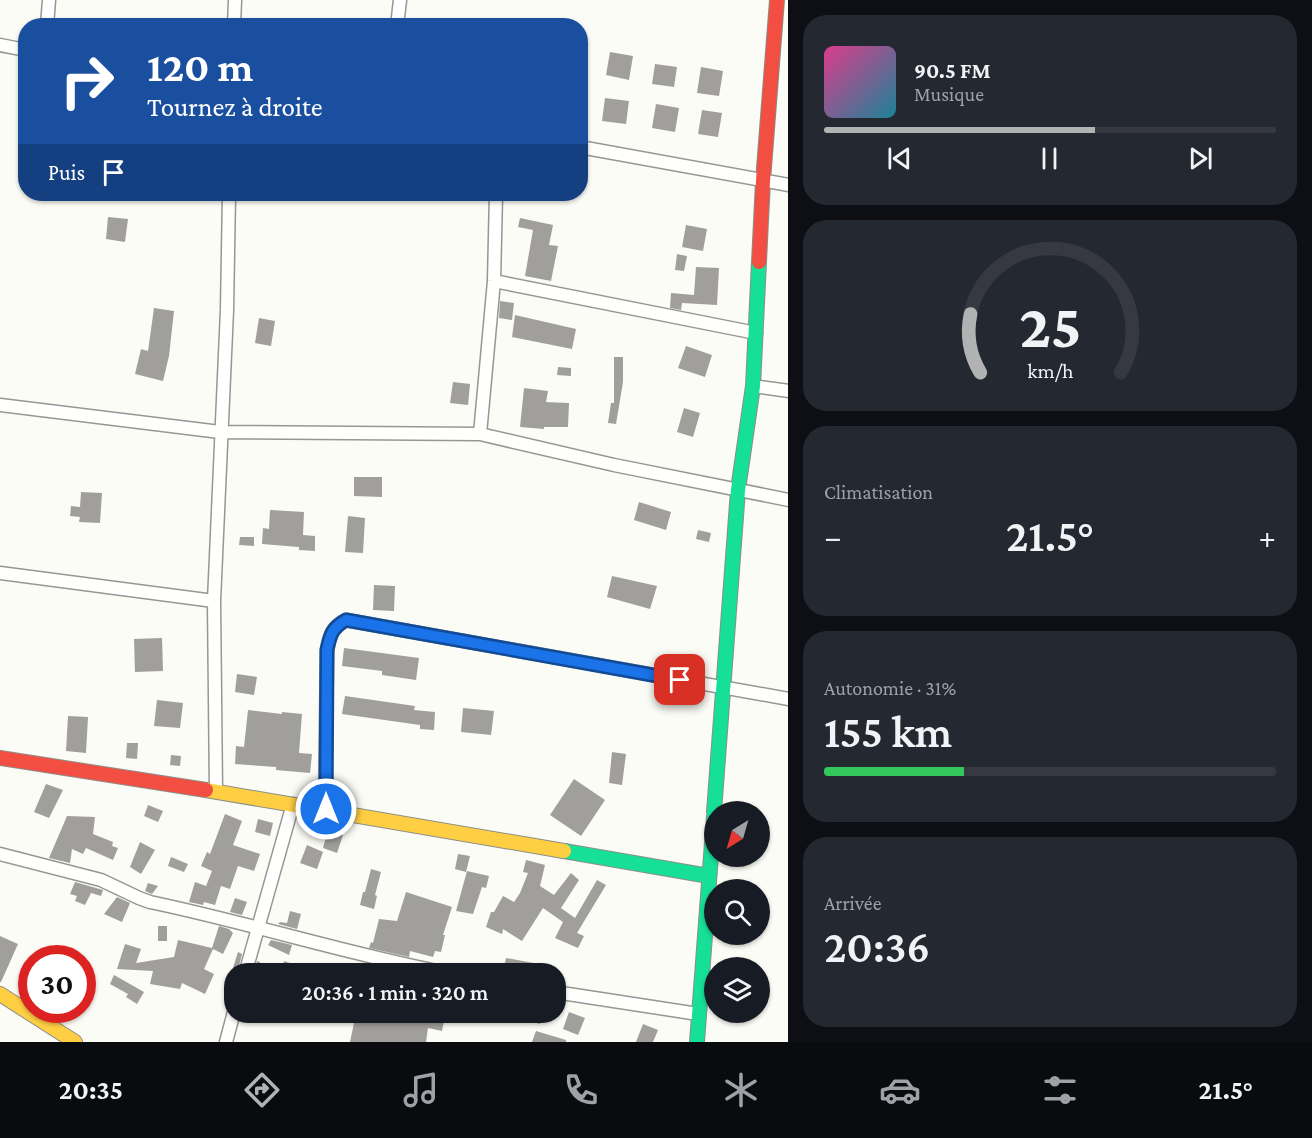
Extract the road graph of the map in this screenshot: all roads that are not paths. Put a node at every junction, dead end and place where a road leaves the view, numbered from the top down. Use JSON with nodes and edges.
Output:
{"nodes":[{"id":1,"x":49,"y":0,"type":"edge"},
{"id":2,"x":235,"y":0,"type":"edge"},
{"id":3,"x":400,"y":0,"type":"edge"},
{"id":4,"x":777,"y":0,"type":"edge"},
{"id":5,"x":48,"y":18,"type":"edge"},
{"id":6,"x":234,"y":18,"type":"edge"},
{"id":7,"x":398,"y":18,"type":"edge"},
{"id":8,"x":0,"y":45,"type":"edge"},
{"id":9,"x":18,"y":48,"type":"edge"},
{"id":10,"x":588,"y":148,"type":"edge"},
{"id":11,"x":763,"y":181,"type":"junction"},
{"id":12,"x":788,"y":185,"type":"edge"},
{"id":13,"x":229,"y":201,"type":"edge"},
{"id":14,"x":496,"y":201,"type":"edge"},
{"id":15,"x":494,"y":281,"type":"junction"},
{"id":16,"x":756,"y":333,"type":"junction"},
{"id":17,"x":753,"y":386,"type":"junction"},
{"id":18,"x":788,"y":391,"type":"edge"},
{"id":19,"x":0,"y":405,"type":"edge"},
{"id":20,"x":220,"y":432,"type":"junction"},
{"id":21,"x":480,"y":434,"type":"junction"},
{"id":22,"x":738,"y":490,"type":"junction"},
{"id":23,"x":788,"y":500,"type":"edge"},
{"id":24,"x":0,"y":573,"type":"edge"},
{"id":25,"x":214,"y":601,"type":"junction"},
{"id":26,"x":725,"y":688,"type":"junction"},
{"id":27,"x":788,"y":699,"type":"edge"},
{"id":28,"x":0,"y":758,"type":"edge"},
{"id":29,"x":216,"y":792,"type":"junction"},
{"id":30,"x":715,"y":801,"type":"edge"},
{"id":31,"x":293,"y":804,"type":"junction"},
{"id":32,"x":326,"y":809,"type":"junction"},
{"id":33,"x":0,"y":854,"type":"edge"},
{"id":34,"x":710,"y":867,"type":"edge"},
{"id":35,"x":709,"y":876,"type":"junction"},
{"id":36,"x":258,"y":926,"type":"junction"},
{"id":37,"x":248,"y":963,"type":"edge"},
{"id":38,"x":392,"y":963,"type":"edge"},
{"id":39,"x":0,"y":994,"type":"edge"},
{"id":40,"x":566,"y":994,"type":"edge"},
{"id":41,"x":698,"y":1014,"type":"junction"},
{"id":42,"x":231,"y":1023,"type":"edge"},
{"id":43,"x":75,"y":1042,"type":"edge"},
{"id":44,"x":226,"y":1042,"type":"edge"},
{"id":45,"x":697,"y":1042,"type":"edge"}],
"edges":[{"from":1,"to":5,"type":"street"},
{"from":2,"to":6,"type":"street"},
{"from":3,"to":7,"type":"street"},
{"from":4,"to":11,"type":"street"},
{"from":8,"to":9,"type":"street"},
{"from":10,"to":11,"type":"street"},
{"from":11,"to":12,"type":"street"},
{"from":11,"to":16,"type":"street"},
{"from":13,"to":20,"type":"street"},
{"from":14,"to":15,"type":"street"},
{"from":15,"to":16,"type":"street"},
{"from":15,"to":21,"type":"street"},
{"from":16,"to":17,"type":"street"},
{"from":17,"to":18,"type":"street"},
{"from":17,"to":22,"type":"street"},
{"from":19,"to":20,"type":"street"},
{"from":20,"to":21,"type":"street"},
{"from":20,"to":25,"type":"street"},
{"from":21,"to":22,"type":"street"},
{"from":22,"to":23,"type":"street"},
{"from":22,"to":26,"type":"street"},
{"from":24,"to":25,"type":"street"},
{"from":25,"to":29,"type":"street"},
{"from":26,"to":27,"type":"street"},
{"from":26,"to":30,"type":"street"},
{"from":26,"to":32,"type":"street"},
{"from":28,"to":29,"type":"street"},
{"from":29,"to":31,"type":"street"},
{"from":31,"to":32,"type":"street"},
{"from":31,"to":36,"type":"street"},
{"from":32,"to":35,"type":"street"},
{"from":33,"to":36,"type":"street"},
{"from":34,"to":35,"type":"street"},
{"from":35,"to":41,"type":"street"},
{"from":36,"to":37,"type":"street"},
{"from":36,"to":38,"type":"street"},
{"from":39,"to":43,"type":"street"},
{"from":40,"to":41,"type":"street"},
{"from":41,"to":45,"type":"street"},
{"from":42,"to":44,"type":"street"}]}
